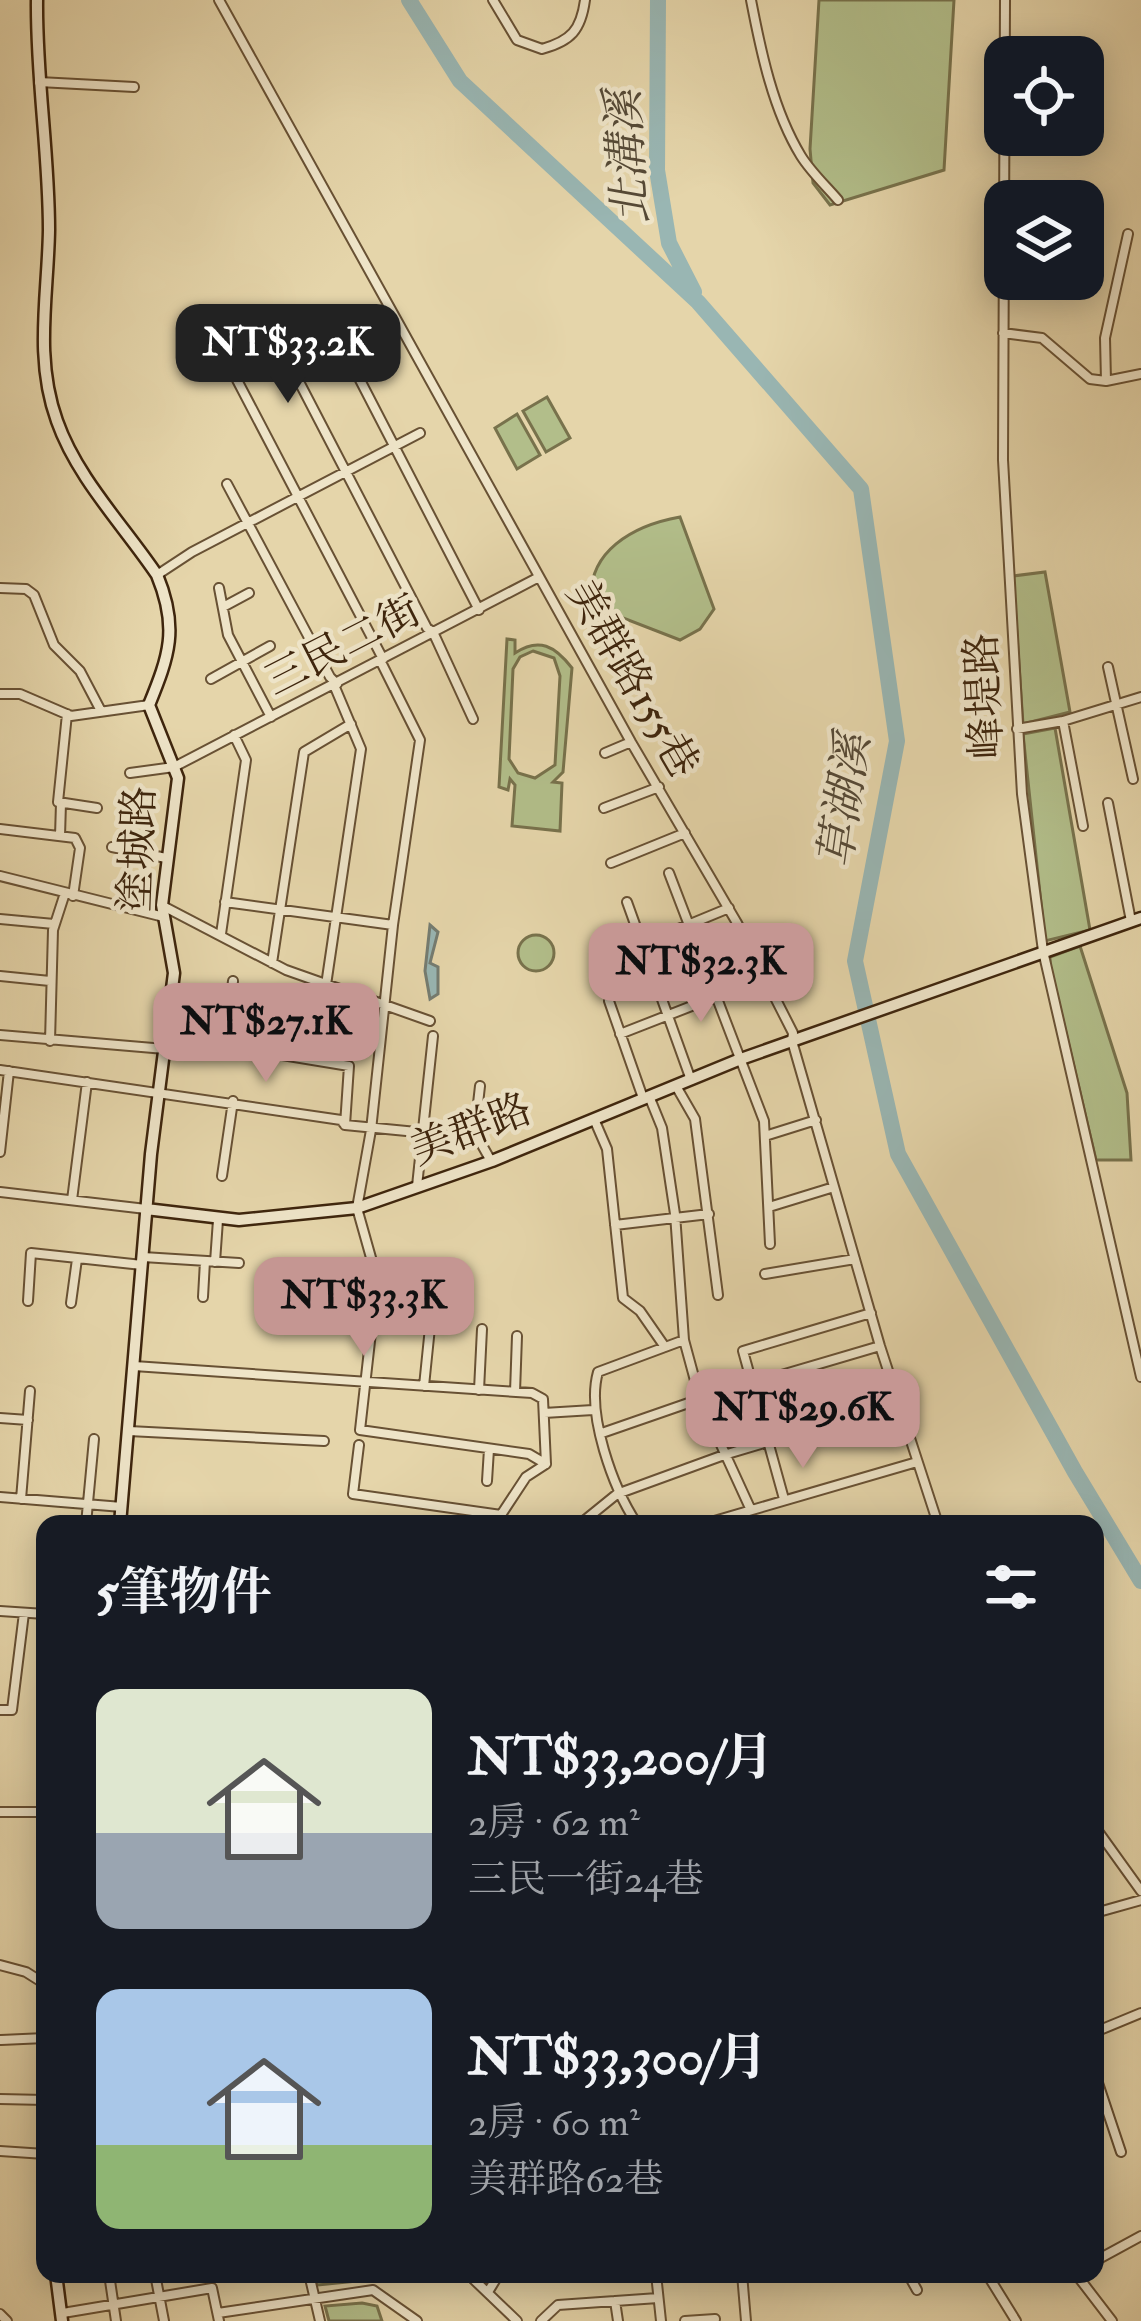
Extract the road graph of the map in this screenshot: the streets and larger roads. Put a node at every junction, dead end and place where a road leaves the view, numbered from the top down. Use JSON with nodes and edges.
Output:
{"nodes":[{"id":1,"x":37,"y":0,"type":"edge"},
{"id":2,"x":218,"y":0,"type":"edge"},
{"id":3,"x":493,"y":0,"type":"edge"},
{"id":4,"x":751,"y":0,"type":"edge"},
{"id":5,"x":1005,"y":0,"type":"edge"},
{"id":6,"x":585,"y":1,"type":"edge"},
{"id":7,"x":1005,"y":36,"type":"edge"},
{"id":8,"x":38,"y":82,"type":"junction"},
{"id":9,"x":134,"y":87,"type":"dead end"},
{"id":10,"x":1005,"y":156,"type":"edge"},
{"id":11,"x":838,"y":200,"type":"dead end"},
{"id":12,"x":1128,"y":234,"type":"dead end"},
{"id":13,"x":267,"y":320,"type":"dead end"},
{"id":14,"x":330,"y":322,"type":"dead end"},
{"id":15,"x":1003,"y":333,"type":"junction"},
{"id":16,"x":1141,"y":374,"type":"edge"},
{"id":17,"x":237,"y":380,"type":"dead end"},
{"id":18,"x":1106,"y":381,"type":"junction"},
{"id":19,"x":420,"y":433,"type":"dead end"},
{"id":20,"x":394,"y":448,"type":"junction"},
{"id":21,"x":347,"y":472,"type":"junction"},
{"id":22,"x":227,"y":484,"type":"dead end"},
{"id":23,"x":298,"y":496,"type":"junction"},
{"id":24,"x":249,"y":522,"type":"junction"},
{"id":25,"x":157,"y":575,"type":"junction"},
{"id":26,"x":539,"y":577,"type":"junction"},
{"id":27,"x":0,"y":588,"type":"edge"},
{"id":28,"x":219,"y":588,"type":"dead end"},
{"id":29,"x":249,"y":593,"type":"dead end"},
{"id":30,"x":223,"y":607,"type":"junction"},
{"id":31,"x":479,"y":610,"type":"junction"},
{"id":32,"x":433,"y":632,"type":"junction"},
{"id":33,"x":270,"y":646,"type":"dead end"},
{"id":34,"x":381,"y":659,"type":"junction"},
{"id":35,"x":242,"y":662,"type":"junction"},
{"id":36,"x":1108,"y":667,"type":"dead end"},
{"id":37,"x":211,"y":679,"type":"dead end"},
{"id":38,"x":336,"y":685,"type":"junction"},
{"id":39,"x":0,"y":694,"type":"edge"},
{"id":40,"x":1141,"y":698,"type":"edge"},
{"id":41,"x":1115,"y":703,"type":"junction"},
{"id":42,"x":149,"y":706,"type":"junction"},
{"id":43,"x":100,"y":710,"type":"junction"},
{"id":44,"x":67,"y":714,"type":"junction"},
{"id":45,"x":271,"y":717,"type":"junction"},
{"id":46,"x":473,"y":719,"type":"dead end"},
{"id":47,"x":1063,"y":721,"type":"junction"},
{"id":48,"x":351,"y":724,"type":"junction"},
{"id":49,"x":1016,"y":729,"type":"junction"},
{"id":50,"x":234,"y":735,"type":"junction"},
{"id":51,"x":631,"y":742,"type":"junction"},
{"id":52,"x":605,"y":753,"type":"dead end"},
{"id":53,"x":174,"y":767,"type":"junction"},
{"id":54,"x":135,"y":776,"type":"dead end"},
{"id":55,"x":1133,"y":779,"type":"dead end"},
{"id":56,"x":659,"y":787,"type":"junction"},
{"id":57,"x":61,"y":803,"type":"junction"},
{"id":58,"x":1108,"y":803,"type":"dead end"},
{"id":59,"x":97,"y":808,"type":"dead end"},
{"id":60,"x":604,"y":808,"type":"dead end"},
{"id":61,"x":1083,"y":826,"type":"dead end"},
{"id":62,"x":0,"y":829,"type":"edge"},
{"id":63,"x":685,"y":833,"type":"junction"},
{"id":64,"x":60,"y":836,"type":"junction"},
{"id":65,"x":112,"y":847,"type":"dead end"},
{"id":66,"x":166,"y":858,"type":"junction"},
{"id":67,"x":611,"y":863,"type":"dead end"},
{"id":68,"x":669,"y":873,"type":"dead end"},
{"id":69,"x":0,"y":876,"type":"edge"},
{"id":70,"x":69,"y":895,"type":"junction"},
{"id":71,"x":225,"y":902,"type":"junction"},
{"id":72,"x":627,"y":902,"type":"dead end"},
{"id":73,"x":729,"y":908,"type":"junction"},
{"id":74,"x":280,"y":909,"type":"junction"},
{"id":75,"x":163,"y":911,"type":"junction"},
{"id":76,"x":338,"y":917,"type":"junction"},
{"id":77,"x":0,"y":919,"type":"edge"},
{"id":78,"x":1136,"y":919,"type":"edge"},
{"id":79,"x":54,"y":924,"type":"junction"},
{"id":80,"x":394,"y":925,"type":"junction"},
{"id":81,"x":688,"y":925,"type":"junction"},
{"id":82,"x":220,"y":934,"type":"junction"},
{"id":83,"x":642,"y":944,"type":"junction"},
{"id":84,"x":1038,"y":953,"type":"junction"},
{"id":85,"x":272,"y":962,"type":"junction"},
{"id":86,"x":0,"y":976,"type":"edge"},
{"id":87,"x":766,"y":977,"type":"junction"},
{"id":88,"x":50,"y":981,"type":"junction"},
{"id":89,"x":233,"y":981,"type":"dead end"},
{"id":90,"x":326,"y":985,"type":"junction"},
{"id":91,"x":715,"y":997,"type":"junction"},
{"id":92,"x":609,"y":1001,"type":"dead end"},
{"id":93,"x":386,"y":1006,"type":"junction"},
{"id":94,"x":668,"y":1015,"type":"junction"},
{"id":95,"x":430,"y":1021,"type":"dead end"},
{"id":96,"x":620,"y":1034,"type":"junction"},
{"id":97,"x":0,"y":1035,"type":"edge"},
{"id":98,"x":433,"y":1036,"type":"dead end"},
{"id":99,"x":50,"y":1041,"type":"junction"},
{"id":100,"x":792,"y":1041,"type":"junction"},
{"id":101,"x":166,"y":1043,"type":"junction"},
{"id":102,"x":225,"y":1046,"type":"junction"},
{"id":103,"x":738,"y":1060,"type":"junction"},
{"id":104,"x":4,"y":1070,"type":"edge"},
{"id":105,"x":691,"y":1080,"type":"junction"},
{"id":106,"x":87,"y":1082,"type":"junction"},
{"id":107,"x":479,"y":1085,"type":"dead end"},
{"id":108,"x":676,"y":1086,"type":"junction"},
{"id":109,"x":159,"y":1090,"type":"junction"},
{"id":110,"x":646,"y":1097,"type":"junction"},
{"id":111,"x":233,"y":1101,"type":"junction"},
{"id":112,"x":593,"y":1118,"type":"junction"},
{"id":113,"x":816,"y":1120,"type":"junction"},
{"id":114,"x":344,"y":1125,"type":"junction"},
{"id":115,"x":371,"y":1130,"type":"junction"},
{"id":116,"x":423,"y":1135,"type":"junction"},
{"id":117,"x":765,"y":1136,"type":"junction"},
{"id":118,"x":478,"y":1138,"type":"junction"},
{"id":119,"x":0,"y":1152,"type":"edge"},
{"id":120,"x":491,"y":1161,"type":"junction"},
{"id":121,"x":222,"y":1176,"type":"dead end"},
{"id":122,"x":417,"y":1186,"type":"junction"},
{"id":123,"x":835,"y":1186,"type":"junction"},
{"id":124,"x":0,"y":1192,"type":"edge"},
{"id":125,"x":72,"y":1200,"type":"junction"},
{"id":126,"x":357,"y":1208,"type":"junction"},
{"id":127,"x":769,"y":1208,"type":"junction"},
{"id":128,"x":146,"y":1209,"type":"junction"},
{"id":129,"x":710,"y":1214,"type":"junction"},
{"id":130,"x":676,"y":1218,"type":"junction"},
{"id":131,"x":218,"y":1220,"type":"junction"},
{"id":132,"x":615,"y":1225,"type":"junction"},
{"id":133,"x":770,"y":1244,"type":"dead end"},
{"id":134,"x":76,"y":1259,"type":"junction"},
{"id":135,"x":855,"y":1259,"type":"junction"},
{"id":136,"x":143,"y":1261,"type":"junction"},
{"id":137,"x":210,"y":1261,"type":"junction"},
{"id":138,"x":239,"y":1263,"type":"dead end"},
{"id":139,"x":765,"y":1274,"type":"dead end"},
{"id":140,"x":718,"y":1295,"type":"dead end"},
{"id":141,"x":203,"y":1297,"type":"dead end"},
{"id":142,"x":28,"y":1301,"type":"dead end"},
{"id":143,"x":70,"y":1303,"type":"dead end"},
{"id":144,"x":432,"y":1308,"type":"dead end"},
{"id":145,"x":871,"y":1313,"type":"junction"},
{"id":146,"x":482,"y":1329,"type":"dead end"},
{"id":147,"x":518,"y":1336,"type":"dead end"},
{"id":148,"x":684,"y":1340,"type":"junction"},
{"id":149,"x":880,"y":1346,"type":"junction"},
{"id":150,"x":665,"y":1347,"type":"junction"},
{"id":151,"x":134,"y":1366,"type":"junction"},
{"id":152,"x":1141,"y":1377,"type":"edge"},
{"id":153,"x":366,"y":1381,"type":"junction"},
{"id":154,"x":753,"y":1383,"type":"junction"},
{"id":155,"x":424,"y":1387,"type":"junction"},
{"id":156,"x":479,"y":1390,"type":"junction"},
{"id":157,"x":30,"y":1391,"type":"dead end"},
{"id":158,"x":515,"y":1392,"type":"junction"},
{"id":159,"x":700,"y":1399,"type":"junction"},
{"id":160,"x":898,"y":1403,"type":"junction"},
{"id":161,"x":593,"y":1410,"type":"junction"},
{"id":162,"x":544,"y":1413,"type":"junction"},
{"id":163,"x":0,"y":1418,"type":"edge"},
{"id":164,"x":28,"y":1420,"type":"junction"},
{"id":165,"x":129,"y":1431,"type":"junction"},
{"id":166,"x":602,"y":1433,"type":"junction"},
{"id":167,"x":94,"y":1439,"type":"dead end"},
{"id":168,"x":324,"y":1442,"type":"dead end"},
{"id":169,"x":767,"y":1442,"type":"junction"},
{"id":170,"x":359,"y":1445,"type":"dead end"},
{"id":171,"x":489,"y":1449,"type":"junction"},
{"id":172,"x":724,"y":1455,"type":"junction"},
{"id":173,"x":917,"y":1462,"type":"junction"},
{"id":174,"x":546,"y":1464,"type":"junction"},
{"id":175,"x":487,"y":1481,"type":"dead end"},
{"id":176,"x":617,"y":1495,"type":"junction"},
{"id":177,"x":0,"y":1497,"type":"edge"},
{"id":178,"x":21,"y":1499,"type":"junction"},
{"id":179,"x":784,"y":1499,"type":"junction"},
{"id":180,"x":88,"y":1504,"type":"junction"},
{"id":181,"x":122,"y":1507,"type":"junction"},
{"id":182,"x":751,"y":1508,"type":"junction"},
{"id":183,"x":87,"y":1515,"type":"edge"},
{"id":184,"x":121,"y":1515,"type":"edge"},
{"id":185,"x":475,"y":1515,"type":"edge"},
{"id":186,"x":501,"y":1515,"type":"edge"},
{"id":187,"x":591,"y":1515,"type":"edge"},
{"id":188,"x":631,"y":1515,"type":"edge"},
{"id":189,"x":730,"y":1515,"type":"edge"},
{"id":190,"x":935,"y":1515,"type":"edge"},
{"id":191,"x":0,"y":1611,"type":"edge"},
{"id":192,"x":24,"y":1613,"type":"junction"},
{"id":193,"x":36,"y":1614,"type":"edge"},
{"id":194,"x":0,"y":1710,"type":"edge"},
{"id":195,"x":0,"y":1812,"type":"edge"},
{"id":196,"x":36,"y":1812,"type":"edge"},
{"id":197,"x":1104,"y":1840,"type":"edge"},
{"id":198,"x":1141,"y":1891,"type":"edge"},
{"id":199,"x":1141,"y":1900,"type":"edge"},
{"id":200,"x":1104,"y":1910,"type":"edge"},
{"id":201,"x":0,"y":1965,"type":"edge"},
{"id":202,"x":36,"y":1978,"type":"edge"},
{"id":203,"x":1141,"y":2013,"type":"edge"},
{"id":204,"x":1104,"y":2028,"type":"edge"},
{"id":205,"x":36,"y":2038,"type":"edge"},
{"id":206,"x":1,"y":2040,"type":"edge"},
{"id":207,"x":0,"y":2099,"type":"edge"},
{"id":208,"x":36,"y":2100,"type":"edge"},
{"id":209,"x":1104,"y":2102,"type":"edge"},
{"id":210,"x":0,"y":2151,"type":"edge"},
{"id":211,"x":1120,"y":2152,"type":"dead end"},
{"id":212,"x":36,"y":2153,"type":"edge"},
{"id":213,"x":1141,"y":2236,"type":"edge"},
{"id":214,"x":1104,"y":2256,"type":"edge"},
{"id":215,"x":57,"y":2283,"type":"edge"},
{"id":216,"x":110,"y":2283,"type":"edge"},
{"id":217,"x":157,"y":2283,"type":"edge"},
{"id":218,"x":311,"y":2283,"type":"edge"},
{"id":219,"x":477,"y":2283,"type":"edge"},
{"id":220,"x":494,"y":2283,"type":"edge"},
{"id":221,"x":657,"y":2283,"type":"edge"},
{"id":222,"x":743,"y":2283,"type":"edge"},
{"id":223,"x":913,"y":2283,"type":"edge"},
{"id":224,"x":993,"y":2283,"type":"edge"},
{"id":225,"x":1083,"y":2283,"type":"edge"},
{"id":226,"x":917,"y":2290,"type":"dead end"},
{"id":227,"x":488,"y":2293,"type":"junction"},
{"id":228,"x":160,"y":2296,"type":"junction"},
{"id":229,"x":315,"y":2297,"type":"junction"},
{"id":230,"x":658,"y":2298,"type":"junction"},
{"id":231,"x":615,"y":2301,"type":"junction"},
{"id":232,"x":113,"y":2304,"type":"junction"},
{"id":233,"x":0,"y":2314,"type":"edge"},
{"id":234,"x":62,"y":2317,"type":"edge"},
{"id":235,"x":219,"y":2317,"type":"edge"},
{"id":236,"x":715,"y":2319,"type":"edge"},
{"id":237,"x":7,"y":2321,"type":"edge"},
{"id":238,"x":116,"y":2321,"type":"edge"},
{"id":239,"x":164,"y":2321,"type":"edge"},
{"id":240,"x":320,"y":2321,"type":"edge"},
{"id":241,"x":417,"y":2321,"type":"edge"},
{"id":242,"x":517,"y":2321,"type":"edge"},
{"id":243,"x":541,"y":2321,"type":"edge"},
{"id":244,"x":618,"y":2321,"type":"edge"},
{"id":245,"x":661,"y":2321,"type":"edge"},
{"id":246,"x":685,"y":2321,"type":"edge"},
{"id":247,"x":746,"y":2321,"type":"edge"},
{"id":248,"x":1016,"y":2321,"type":"edge"},
{"id":249,"x":1112,"y":2321,"type":"edge"}],
"edges":[{"from":1,"to":8,"type":"street"},
{"from":2,"to":26,"type":"street","name":"美群路155巷"},
{"from":3,"to":6,"type":"street"},
{"from":4,"to":11,"type":"street"},
{"from":5,"to":7,"type":"street","name":"峰堤路"},
{"from":8,"to":9,"type":"street"},
{"from":8,"to":25,"type":"street"},
{"from":10,"to":15,"type":"street","name":"峰堤路"},
{"from":12,"to":18,"type":"street"},
{"from":13,"to":21,"type":"street"},
{"from":14,"to":20,"type":"street"},
{"from":15,"to":18,"type":"street"},
{"from":15,"to":49,"type":"street","name":"峰堤路"},
{"from":16,"to":18,"type":"street"},
{"from":17,"to":23,"type":"street"},
{"from":19,"to":20,"type":"street"},
{"from":20,"to":21,"type":"street"},
{"from":20,"to":31,"type":"street"},
{"from":21,"to":23,"type":"street"},
{"from":21,"to":32,"type":"street"},
{"from":22,"to":24,"type":"street"},
{"from":23,"to":24,"type":"street"},
{"from":23,"to":34,"type":"street"},
{"from":24,"to":25,"type":"street"},
{"from":24,"to":38,"type":"street"},
{"from":25,"to":42,"type":"street"},
{"from":26,"to":31,"type":"street","name":"三民二街"},
{"from":26,"to":51,"type":"street","name":"美群路155巷"},
{"from":27,"to":43,"type":"street"},
{"from":28,"to":30,"type":"street"},
{"from":29,"to":30,"type":"street"},
{"from":30,"to":35,"type":"street"},
{"from":31,"to":32,"type":"street","name":"三民二街"},
{"from":32,"to":34,"type":"street","name":"三民二街"},
{"from":32,"to":46,"type":"street"},
{"from":33,"to":35,"type":"street"},
{"from":34,"to":38,"type":"street","name":"三民二街"},
{"from":34,"to":80,"type":"street"},
{"from":35,"to":37,"type":"street"},
{"from":35,"to":45,"type":"street"},
{"from":36,"to":41,"type":"street"},
{"from":38,"to":45,"type":"street","name":"三民二街"},
{"from":38,"to":48,"type":"street"},
{"from":39,"to":44,"type":"street"},
{"from":40,"to":41,"type":"street"},
{"from":41,"to":47,"type":"street"},
{"from":41,"to":55,"type":"street"},
{"from":42,"to":43,"type":"street"},
{"from":42,"to":53,"type":"street","name":"塗城路"},
{"from":43,"to":44,"type":"street"},
{"from":44,"to":57,"type":"street"},
{"from":45,"to":50,"type":"street","name":"三民二街"},
{"from":47,"to":49,"type":"street"},
{"from":47,"to":61,"type":"street"},
{"from":48,"to":74,"type":"street"},
{"from":48,"to":76,"type":"street"},
{"from":49,"to":84,"type":"street","name":"峰堤路"},
{"from":50,"to":53,"type":"street","name":"三民二街"},
{"from":50,"to":71,"type":"street"},
{"from":51,"to":52,"type":"street"},
{"from":51,"to":56,"type":"street","name":"美群路155巷"},
{"from":53,"to":54,"type":"street","name":"三民二街"},
{"from":53,"to":66,"type":"street","name":"塗城路"},
{"from":56,"to":60,"type":"street"},
{"from":56,"to":63,"type":"street","name":"美群路155巷"},
{"from":57,"to":59,"type":"street"},
{"from":57,"to":64,"type":"street"},
{"from":58,"to":78,"type":"street"},
{"from":62,"to":64,"type":"street"},
{"from":63,"to":67,"type":"street"},
{"from":63,"to":73,"type":"street","name":"美群路155巷"},
{"from":64,"to":70,"type":"street"},
{"from":65,"to":66,"type":"street"},
{"from":66,"to":75,"type":"street","name":"塗城路"},
{"from":68,"to":81,"type":"street"},
{"from":69,"to":70,"type":"street"},
{"from":70,"to":75,"type":"street"},
{"from":70,"to":79,"type":"street"},
{"from":71,"to":74,"type":"street"},
{"from":71,"to":82,"type":"street"},
{"from":72,"to":83,"type":"street"},
{"from":73,"to":81,"type":"street"},
{"from":73,"to":87,"type":"street","name":"美群路155巷"},
{"from":74,"to":76,"type":"street"},
{"from":74,"to":85,"type":"street"},
{"from":75,"to":82,"type":"street"},
{"from":75,"to":101,"type":"street","name":"塗城路"},
{"from":76,"to":80,"type":"street"},
{"from":76,"to":90,"type":"street"},
{"from":77,"to":79,"type":"street"},
{"from":78,"to":84,"type":"street","name":"美群路"},
{"from":79,"to":88,"type":"street"},
{"from":80,"to":93,"type":"street"},
{"from":81,"to":83,"type":"street"},
{"from":81,"to":91,"type":"street"},
{"from":82,"to":85,"type":"street"},
{"from":83,"to":94,"type":"street"},
{"from":84,"to":100,"type":"street","name":"美群路"},
{"from":84,"to":152,"type":"street","name":"峰堤路"},
{"from":85,"to":90,"type":"street"},
{"from":86,"to":88,"type":"street"},
{"from":87,"to":91,"type":"street"},
{"from":87,"to":100,"type":"street","name":"美群路155巷"},
{"from":88,"to":99,"type":"street"},
{"from":89,"to":102,"type":"street"},
{"from":90,"to":93,"type":"street"},
{"from":91,"to":94,"type":"street"},
{"from":91,"to":103,"type":"street"},
{"from":92,"to":96,"type":"street"},
{"from":93,"to":95,"type":"street"},
{"from":93,"to":115,"type":"street"},
{"from":94,"to":96,"type":"street"},
{"from":94,"to":105,"type":"street"},
{"from":96,"to":110,"type":"street"},
{"from":97,"to":99,"type":"street"},
{"from":98,"to":116,"type":"street"},
{"from":99,"to":101,"type":"street"},
{"from":100,"to":103,"type":"street","name":"美群路"},
{"from":100,"to":113,"type":"street","name":"美群路155巷"},
{"from":101,"to":102,"type":"street"},
{"from":101,"to":109,"type":"street","name":"塗城路"},
{"from":102,"to":114,"type":"street"},
{"from":103,"to":105,"type":"street","name":"美群路"},
{"from":103,"to":117,"type":"street"},
{"from":104,"to":106,"type":"street"},
{"from":104,"to":119,"type":"street"},
{"from":105,"to":108,"type":"street","name":"美群路"},
{"from":106,"to":109,"type":"street"},
{"from":106,"to":125,"type":"street"},
{"from":107,"to":118,"type":"street"},
{"from":108,"to":110,"type":"street","name":"美群路"},
{"from":108,"to":129,"type":"street"},
{"from":109,"to":111,"type":"street"},
{"from":109,"to":128,"type":"street","name":"塗城路"},
{"from":110,"to":112,"type":"street","name":"美群路"},
{"from":110,"to":130,"type":"street"},
{"from":111,"to":114,"type":"street"},
{"from":111,"to":121,"type":"street"},
{"from":112,"to":120,"type":"street","name":"美群路"},
{"from":112,"to":132,"type":"street"},
{"from":113,"to":117,"type":"street"},
{"from":113,"to":123,"type":"street","name":"美群路155巷"},
{"from":114,"to":115,"type":"street"},
{"from":115,"to":116,"type":"street"},
{"from":115,"to":126,"type":"street"},
{"from":116,"to":118,"type":"street"},
{"from":116,"to":122,"type":"street"},
{"from":117,"to":127,"type":"street"},
{"from":118,"to":120,"type":"street"},
{"from":120,"to":122,"type":"street","name":"美群路"},
{"from":122,"to":126,"type":"street","name":"美群路"},
{"from":123,"to":127,"type":"street"},
{"from":123,"to":135,"type":"street","name":"美群路155巷"},
{"from":124,"to":125,"type":"street"},
{"from":125,"to":128,"type":"street"},
{"from":126,"to":131,"type":"street","name":"美群路"},
{"from":126,"to":153,"type":"street"},
{"from":127,"to":133,"type":"street"},
{"from":128,"to":131,"type":"street","name":"美群路"},
{"from":128,"to":136,"type":"street","name":"塗城路"},
{"from":129,"to":130,"type":"street"},
{"from":129,"to":140,"type":"street"},
{"from":130,"to":132,"type":"street"},
{"from":130,"to":148,"type":"street"},
{"from":131,"to":137,"type":"street"},
{"from":132,"to":150,"type":"street"},
{"from":134,"to":136,"type":"street"},
{"from":134,"to":142,"type":"street"},
{"from":134,"to":143,"type":"street"},
{"from":135,"to":139,"type":"street"},
{"from":135,"to":145,"type":"street","name":"美群路155巷"},
{"from":136,"to":137,"type":"street"},
{"from":136,"to":151,"type":"street","name":"塗城路"},
{"from":137,"to":138,"type":"street"},
{"from":137,"to":141,"type":"street"},
{"from":144,"to":155,"type":"street"},
{"from":145,"to":149,"type":"street","name":"美群路155巷"},
{"from":145,"to":154,"type":"street"},
{"from":146,"to":156,"type":"street"},
{"from":147,"to":158,"type":"street"},
{"from":148,"to":150,"type":"street"},
{"from":148,"to":159,"type":"street"},
{"from":149,"to":154,"type":"street"},
{"from":149,"to":160,"type":"street","name":"美群路155巷"},
{"from":150,"to":161,"type":"street"},
{"from":151,"to":153,"type":"street"},
{"from":151,"to":165,"type":"street","name":"塗城路"},
{"from":153,"to":155,"type":"street"},
{"from":153,"to":171,"type":"street"},
{"from":154,"to":159,"type":"street"},
{"from":154,"to":169,"type":"street"},
{"from":155,"to":156,"type":"street"},
{"from":156,"to":158,"type":"street"},
{"from":157,"to":164,"type":"street"},
{"from":158,"to":162,"type":"street"},
{"from":159,"to":166,"type":"street"},
{"from":159,"to":172,"type":"street"},
{"from":160,"to":169,"type":"street"},
{"from":160,"to":173,"type":"street","name":"美群路155巷"},
{"from":161,"to":162,"type":"street"},
{"from":161,"to":166,"type":"street"},
{"from":162,"to":174,"type":"street"},
{"from":163,"to":164,"type":"street"},
{"from":164,"to":178,"type":"street"},
{"from":165,"to":168,"type":"street"},
{"from":165,"to":181,"type":"street","name":"塗城路"},
{"from":166,"to":176,"type":"street"},
{"from":167,"to":180,"type":"street"},
{"from":169,"to":172,"type":"street"},
{"from":169,"to":179,"type":"street"},
{"from":170,"to":185,"type":"street"},
{"from":171,"to":174,"type":"street"},
{"from":171,"to":175,"type":"street"},
{"from":172,"to":176,"type":"street"},
{"from":172,"to":182,"type":"street"},
{"from":173,"to":179,"type":"street"},
{"from":173,"to":190,"type":"street","name":"美群路155巷"},
{"from":174,"to":186,"type":"street"},
{"from":176,"to":187,"type":"street"},
{"from":176,"to":188,"type":"street"},
{"from":177,"to":178,"type":"street"},
{"from":178,"to":180,"type":"street"},
{"from":179,"to":182,"type":"street"},
{"from":180,"to":181,"type":"street"},
{"from":180,"to":183,"type":"street"},
{"from":181,"to":184,"type":"street","name":"塗城路"},
{"from":182,"to":189,"type":"street"},
{"from":191,"to":192,"type":"street"},
{"from":192,"to":193,"type":"street"},
{"from":192,"to":194,"type":"street"},
{"from":195,"to":196,"type":"street"},
{"from":197,"to":198,"type":"street"},
{"from":199,"to":200,"type":"street"},
{"from":201,"to":202,"type":"street"},
{"from":203,"to":204,"type":"street"},
{"from":205,"to":206,"type":"street"},
{"from":207,"to":208,"type":"street"},
{"from":209,"to":211,"type":"street"},
{"from":210,"to":212,"type":"street"},
{"from":213,"to":214,"type":"street"},
{"from":215,"to":234,"type":"street"},
{"from":216,"to":232,"type":"street"},
{"from":217,"to":228,"type":"street"},
{"from":218,"to":229,"type":"street"},
{"from":219,"to":227,"type":"street"},
{"from":220,"to":227,"type":"street"},
{"from":221,"to":230,"type":"street"},
{"from":222,"to":247,"type":"street"},
{"from":223,"to":226,"type":"street"},
{"from":224,"to":248,"type":"street"},
{"from":225,"to":249,"type":"street"},
{"from":227,"to":242,"type":"street"},
{"from":228,"to":232,"type":"street"},
{"from":228,"to":235,"type":"street"},
{"from":228,"to":239,"type":"street"},
{"from":229,"to":235,"type":"street"},
{"from":229,"to":240,"type":"street"},
{"from":229,"to":241,"type":"street"},
{"from":230,"to":231,"type":"street"},
{"from":230,"to":245,"type":"street"},
{"from":231,"to":243,"type":"street"},
{"from":231,"to":244,"type":"street"},
{"from":232,"to":234,"type":"street"},
{"from":232,"to":238,"type":"street"},
{"from":233,"to":237,"type":"street"},
{"from":236,"to":246,"type":"street"}]}
